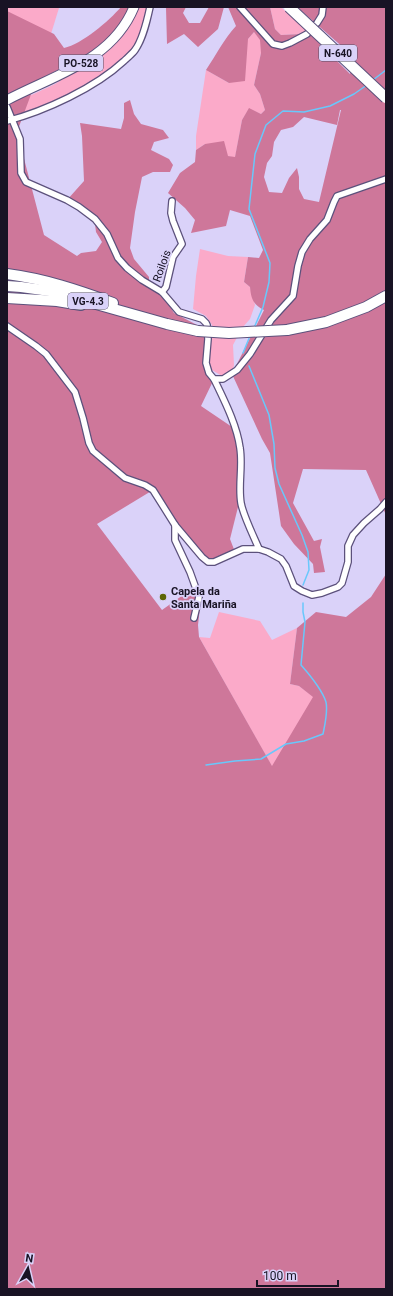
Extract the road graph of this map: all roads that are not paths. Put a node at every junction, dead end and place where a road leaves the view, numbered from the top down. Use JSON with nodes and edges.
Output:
{"nodes":[{"id":1,"x":134,"y":7,"type":"edge"},
{"id":2,"x":150,"y":7,"type":"edge"},
{"id":3,"x":240,"y":7,"type":"edge"},
{"id":4,"x":289,"y":7,"type":"edge"},
{"id":5,"x":323,"y":7,"type":"edge"},
{"id":6,"x":386,"y":98,"type":"edge"},
{"id":7,"x":8,"y":102,"type":"edge"},
{"id":8,"x":10,"y":120,"type":"edge"},
{"id":9,"x":386,"y":179,"type":"edge"},
{"id":10,"x":172,"y":200,"type":"dead end"},
{"id":11,"x":7,"y":274,"type":"edge"},
{"id":12,"x":7,"y":286,"type":"edge"},
{"id":13,"x":162,"y":292,"type":"junction"},
{"id":14,"x":386,"y":296,"type":"edge"},
{"id":15,"x":7,"y":298,"type":"edge"},
{"id":16,"x":167,"y":324,"type":"junction"},
{"id":17,"x":7,"y":326,"type":"edge"},
{"id":18,"x":214,"y":379,"type":"junction"},
{"id":19,"x":386,"y":502,"type":"edge"},
{"id":20,"x":175,"y":525,"type":"junction"},
{"id":21,"x":259,"y":549,"type":"junction"},
{"id":22,"x":194,"y":618,"type":"dead end"}],
"edges":[{"from":1,"to":7,"type":"main road","number":"PO-528"},
{"from":2,"to":8,"type":"street"},
{"from":3,"to":5,"type":"street"},
{"from":4,"to":6,"type":"highway","number":"N-640","bridge":true},
{"from":7,"to":8,"type":"street"},
{"from":8,"to":13,"type":"street"},
{"from":9,"to":18,"type":"street"},
{"from":10,"to":13,"type":"street","name":"Roilois"},
{"from":11,"to":16,"type":"highway"},
{"from":12,"to":16,"type":"highway","number":"VG-4.3"},
{"from":13,"to":18,"type":"street"},
{"from":14,"to":16,"type":"highway","number":"VG-4.3","bridge":true},
{"from":15,"to":16,"type":"highway"},
{"from":17,"to":20,"type":"street"},
{"from":18,"to":21,"type":"street"},
{"from":19,"to":21,"type":"street"},
{"from":20,"to":21,"type":"street"},
{"from":20,"to":22,"type":"street"}]}
